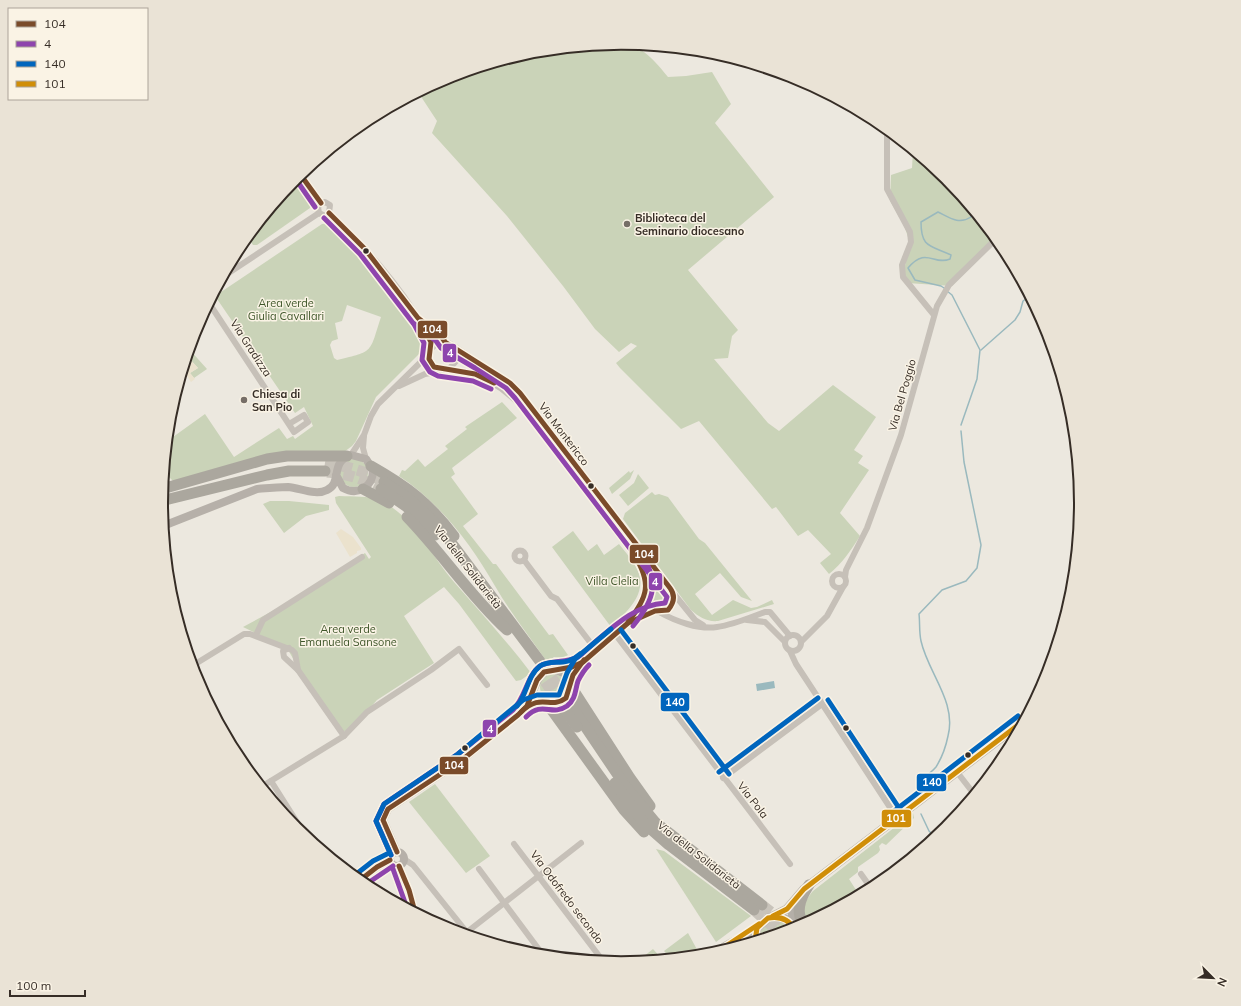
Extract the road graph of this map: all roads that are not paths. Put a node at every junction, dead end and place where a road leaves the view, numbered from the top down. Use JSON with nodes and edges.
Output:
{"nodes":[{"id":1,"x":888,"y":138,"type":"edge"},
{"id":2,"x":304,"y":179,"type":"edge"},
{"id":3,"x":321,"y":203,"type":"junction"},
{"id":4,"x":319,"y":213,"type":"junction"},
{"id":5,"x":329,"y":213,"type":"junction"},
{"id":6,"x":992,"y":243,"type":"edge"},
{"id":7,"x":230,"y":272,"type":"edge"},
{"id":8,"x":212,"y":307,"type":"edge"},
{"id":9,"x":934,"y":315,"type":"junction"},
{"id":10,"x":418,"y":318,"type":"junction"},
{"id":11,"x":446,"y":342,"type":"junction"},
{"id":12,"x":456,"y":348,"type":"junction"},
{"id":13,"x":430,"y":351,"type":"junction"},
{"id":14,"x":446,"y":370,"type":"junction"},
{"id":15,"x":392,"y":389,"type":"junction"},
{"id":16,"x":289,"y":424,"type":"dead end"},
{"id":17,"x":364,"y":435,"type":"junction"},
{"id":18,"x":349,"y":455,"type":"junction"},
{"id":19,"x":369,"y":462,"type":"junction"},
{"id":20,"x":336,"y":475,"type":"junction"},
{"id":21,"x":230,"y":485,"type":"junction"},
{"id":22,"x":168,"y":486,"type":"edge"},
{"id":23,"x":363,"y":489,"type":"junction"},
{"id":24,"x":348,"y":490,"type":"junction"},
{"id":25,"x":168,"y":492,"type":"edge"},
{"id":26,"x":168,"y":499,"type":"edge"},
{"id":27,"x":168,"y":507,"type":"edge"},
{"id":28,"x":168,"y":524,"type":"edge"},
{"id":29,"x":168,"y":528,"type":"edge"},
{"id":30,"x":362,"y":557,"type":"dead end"},
{"id":31,"x":524,"y":560,"type":"dead end"},
{"id":32,"x":846,"y":570,"type":"junction"},
{"id":33,"x":838,"y":574,"type":"junction"},
{"id":34,"x":845,"y":577,"type":"junction"},
{"id":35,"x":833,"y":586,"type":"junction"},
{"id":36,"x":843,"y":587,"type":"junction"},
{"id":37,"x":672,"y":590,"type":"junction"},
{"id":38,"x":645,"y":596,"type":"junction"},
{"id":39,"x":838,"y":597,"type":"junction"},
{"id":40,"x":498,"y":605,"type":"junction"},
{"id":41,"x":657,"y":612,"type":"junction"},
{"id":42,"x":767,"y":612,"type":"junction"},
{"id":43,"x":743,"y":620,"type":"junction"},
{"id":44,"x":628,"y":622,"type":"junction"},
{"id":45,"x":765,"y":622,"type":"junction"},
{"id":46,"x":706,"y":627,"type":"junction"},
{"id":47,"x":507,"y":630,"type":"junction"},
{"id":48,"x":615,"y":634,"type":"junction"},
{"id":49,"x":256,"y":635,"type":"junction"},
{"id":50,"x":790,"y":636,"type":"junction"},
{"id":51,"x":799,"y":639,"type":"junction"},
{"id":52,"x":785,"y":642,"type":"junction"},
{"id":53,"x":277,"y":644,"type":"junction"},
{"id":54,"x":289,"y":648,"type":"junction"},
{"id":55,"x":596,"y":650,"type":"junction"},
{"id":56,"x":797,"y":650,"type":"junction"},
{"id":57,"x":790,"y":651,"type":"junction"},
{"id":58,"x":283,"y":654,"type":"junction"},
{"id":59,"x":582,"y":662,"type":"junction"},
{"id":60,"x":197,"y":663,"type":"edge"},
{"id":61,"x":796,"y":664,"type":"junction"},
{"id":62,"x":298,"y":670,"type":"junction"},
{"id":63,"x":560,"y":670,"type":"junction"},
{"id":64,"x":570,"y":684,"type":"junction"},
{"id":65,"x":487,"y":685,"type":"dead end"},
{"id":66,"x":536,"y":686,"type":"junction"},
{"id":67,"x":545,"y":701,"type":"junction"},
{"id":68,"x":822,"y":704,"type":"junction"},
{"id":69,"x":527,"y":706,"type":"junction"},
{"id":70,"x":567,"y":706,"type":"tunnel mouth"},
{"id":71,"x":1014,"y":728,"type":"edge"},
{"id":72,"x":344,"y":736,"type":"junction"},
{"id":73,"x":957,"y":772,"type":"junction"},
{"id":74,"x":723,"y":778,"type":"junction"},
{"id":75,"x":271,"y":781,"type":"junction"},
{"id":76,"x":265,"y":784,"type":"edge"},
{"id":77,"x":971,"y":790,"type":"edge"},
{"id":78,"x":293,"y":815,"type":"edge"},
{"id":79,"x":897,"y":818,"type":"junction"},
{"id":80,"x":581,"y":843,"type":"dead end"},
{"id":81,"x":514,"y":844,"type":"dead end"},
{"id":82,"x":397,"y":852,"type":"junction"},
{"id":83,"x":692,"y":856,"type":"junction"},
{"id":84,"x":390,"y":860,"type":"junction"},
{"id":85,"x":402,"y":863,"type":"junction"},
{"id":86,"x":790,"y":864,"type":"dead end"},
{"id":87,"x":479,"y":870,"type":"dead end"},
{"id":88,"x":861,"y":874,"type":"dead end"},
{"id":89,"x":364,"y":876,"type":"edge"},
{"id":90,"x":540,"y":877,"type":"junction"},
{"id":91,"x":867,"y":883,"type":"edge"},
{"id":92,"x":809,"y":885,"type":"junction"},
{"id":93,"x":798,"y":894,"type":"junction"},
{"id":94,"x":505,"y":904,"type":"junction"},
{"id":95,"x":413,"y":905,"type":"edge"},
{"id":96,"x":758,"y":907,"type":"tunnel mouth"},
{"id":97,"x":773,"y":916,"type":"junction"},
{"id":98,"x":799,"y":919,"type":"edge"},
{"id":99,"x":795,"y":921,"type":"edge"},
{"id":100,"x":791,"y":923,"type":"edge"},
{"id":101,"x":759,"y":924,"type":"junction"},
{"id":102,"x":463,"y":928,"type":"edge"},
{"id":103,"x":472,"y":931,"type":"edge"},
{"id":104,"x":756,"y":935,"type":"edge"},
{"id":105,"x":732,"y":942,"type":"edge"},
{"id":106,"x":538,"y":948,"type":"edge"},
{"id":107,"x":599,"y":955,"type":"edge"}],
"edges":[{"from":1,"to":9,"type":"street"},
{"from":2,"to":3,"type":"street","name":"Via Montericco"},
{"from":3,"to":4,"type":"street"},
{"from":3,"to":5,"type":"street","name":"Via Montericco"},
{"from":4,"to":5,"type":"street"},
{"from":4,"to":7,"type":"street"},
{"from":5,"to":10,"type":"street","name":"Via Montericco"},
{"from":6,"to":9,"type":"street","name":"Via Bel Poggio"},
{"from":8,"to":16,"type":"street","name":"Via Gradizza"},
{"from":9,"to":32,"type":"street","name":"Via Bel Poggio"},
{"from":10,"to":11,"type":"street","name":"Via Montericco"},
{"from":10,"to":13,"type":"street","name":"Via Montericco"},
{"from":11,"to":12,"type":"street","name":"Via Montericco"},
{"from":11,"to":13,"type":"street"},
{"from":12,"to":14,"type":"street"},
{"from":12,"to":37,"type":"street","name":"Via Montericco"},
{"from":13,"to":14,"type":"street","name":"Via Montericco"},
{"from":13,"to":15,"type":"street"},
{"from":14,"to":15,"type":"street"},
{"from":14,"to":38,"type":"street","name":"Via Montericco"},
{"from":15,"to":17,"type":"street"},
{"from":17,"to":18,"type":"street"},
{"from":17,"to":19,"type":"street"},
{"from":18,"to":19,"type":"street"},
{"from":18,"to":20,"type":"street"},
{"from":18,"to":22,"type":"highway"},
{"from":19,"to":23,"type":"street"},
{"from":19,"to":40,"type":"highway"},
{"from":20,"to":24,"type":"street"},
{"from":20,"to":28,"type":"street"},
{"from":21,"to":25,"type":"highway"},
{"from":21,"to":26,"type":"highway"},
{"from":21,"to":27,"type":"highway"},
{"from":23,"to":24,"type":"street"},
{"from":23,"to":47,"type":"highway"},
{"from":24,"to":29,"type":"street"},
{"from":30,"to":49,"type":"street"},
{"from":31,"to":55,"type":"street"},
{"from":32,"to":33,"type":"street"},
{"from":32,"to":34,"type":"street","name":"Via Bel Poggio"},
{"from":33,"to":34,"type":"street"},
{"from":33,"to":35,"type":"street"},
{"from":34,"to":36,"type":"street","name":"Via Bel Poggio"},
{"from":35,"to":36,"type":"street"},
{"from":35,"to":39,"type":"street"},
{"from":36,"to":39,"type":"street","name":"Via Bel Poggio"},
{"from":37,"to":38,"type":"street"},
{"from":37,"to":41,"type":"street"},
{"from":37,"to":46,"type":"street"},
{"from":38,"to":41,"type":"street"},
{"from":38,"to":44,"type":"street"},
{"from":39,"to":51,"type":"street","name":"Via Bel Poggio"},
{"from":40,"to":47,"type":"highway","name":"Via della Solidarietà"},
{"from":40,"to":47,"type":"highway","name":"Via della Solidarietà"},
{"from":41,"to":44,"type":"street"},
{"from":41,"to":46,"type":"street"},
{"from":42,"to":43,"type":"street"},
{"from":42,"to":45,"type":"street"},
{"from":42,"to":50,"type":"street"},
{"from":43,"to":45,"type":"street"},
{"from":43,"to":46,"type":"street"},
{"from":44,"to":48,"type":"street"},
{"from":45,"to":52,"type":"street"},
{"from":48,"to":55,"type":"street"},
{"from":48,"to":74,"type":"street","name":"Via Pola"},
{"from":49,"to":53,"type":"street"},
{"from":49,"to":60,"type":"street"},
{"from":50,"to":51,"type":"street"},
{"from":50,"to":52,"type":"street"},
{"from":51,"to":56,"type":"street","name":"Via Bel Poggio"},
{"from":52,"to":57,"type":"street"},
{"from":53,"to":54,"type":"street"},
{"from":53,"to":58,"type":"street"},
{"from":54,"to":58,"type":"street"},
{"from":54,"to":62,"type":"street"},
{"from":55,"to":59,"type":"street"},
{"from":56,"to":57,"type":"street"},
{"from":56,"to":61,"type":"street"},
{"from":57,"to":61,"type":"street"},
{"from":58,"to":62,"type":"street"},
{"from":59,"to":63,"type":"street"},
{"from":59,"to":64,"type":"street"},
{"from":61,"to":68,"type":"street"},
{"from":62,"to":72,"type":"street"},
{"from":63,"to":64,"type":"street"},
{"from":63,"to":66,"type":"street"},
{"from":64,"to":67,"type":"street"},
{"from":64,"to":83,"type":"highway"},
{"from":65,"to":72,"type":"street"},
{"from":66,"to":67,"type":"street"},
{"from":66,"to":69,"type":"street"},
{"from":67,"to":69,"type":"street"},
{"from":67,"to":83,"type":"highway"},
{"from":68,"to":74,"type":"street"},
{"from":68,"to":79,"type":"street"},
{"from":69,"to":82,"type":"street"},
{"from":70,"to":83,"type":"highway","name":"Via della Solidarietà"},
{"from":71,"to":73,"type":"main road"},
{"from":72,"to":75,"type":"street"},
{"from":73,"to":77,"type":"street"},
{"from":73,"to":79,"type":"main road"},
{"from":74,"to":86,"type":"street","name":"Via Pola"},
{"from":75,"to":76,"type":"street"},
{"from":75,"to":78,"type":"street"},
{"from":79,"to":92,"type":"main road"},
{"from":80,"to":90,"type":"street"},
{"from":81,"to":90,"type":"street","name":"Via Odofredo secondo"},
{"from":82,"to":84,"type":"street"},
{"from":82,"to":85,"type":"street"},
{"from":83,"to":96,"type":"highway","name":"Via della Solidarietà"},
{"from":84,"to":85,"type":"street"},
{"from":84,"to":89,"type":"street"},
{"from":85,"to":95,"type":"street"},
{"from":85,"to":102,"type":"street"},
{"from":87,"to":94,"type":"street"},
{"from":88,"to":91,"type":"street"},
{"from":90,"to":94,"type":"street"},
{"from":90,"to":107,"type":"street","name":"Via Odofredo secondo"},
{"from":92,"to":93,"type":"main road"},
{"from":92,"to":98,"type":"highway"},
{"from":93,"to":97,"type":"main road"},
{"from":93,"to":99,"type":"main road"},
{"from":94,"to":103,"type":"street"},
{"from":94,"to":106,"type":"street"},
{"from":97,"to":100,"type":"main road"},
{"from":97,"to":101,"type":"main road"},
{"from":101,"to":104,"type":"main road"},
{"from":101,"to":105,"type":"main road"}]}
